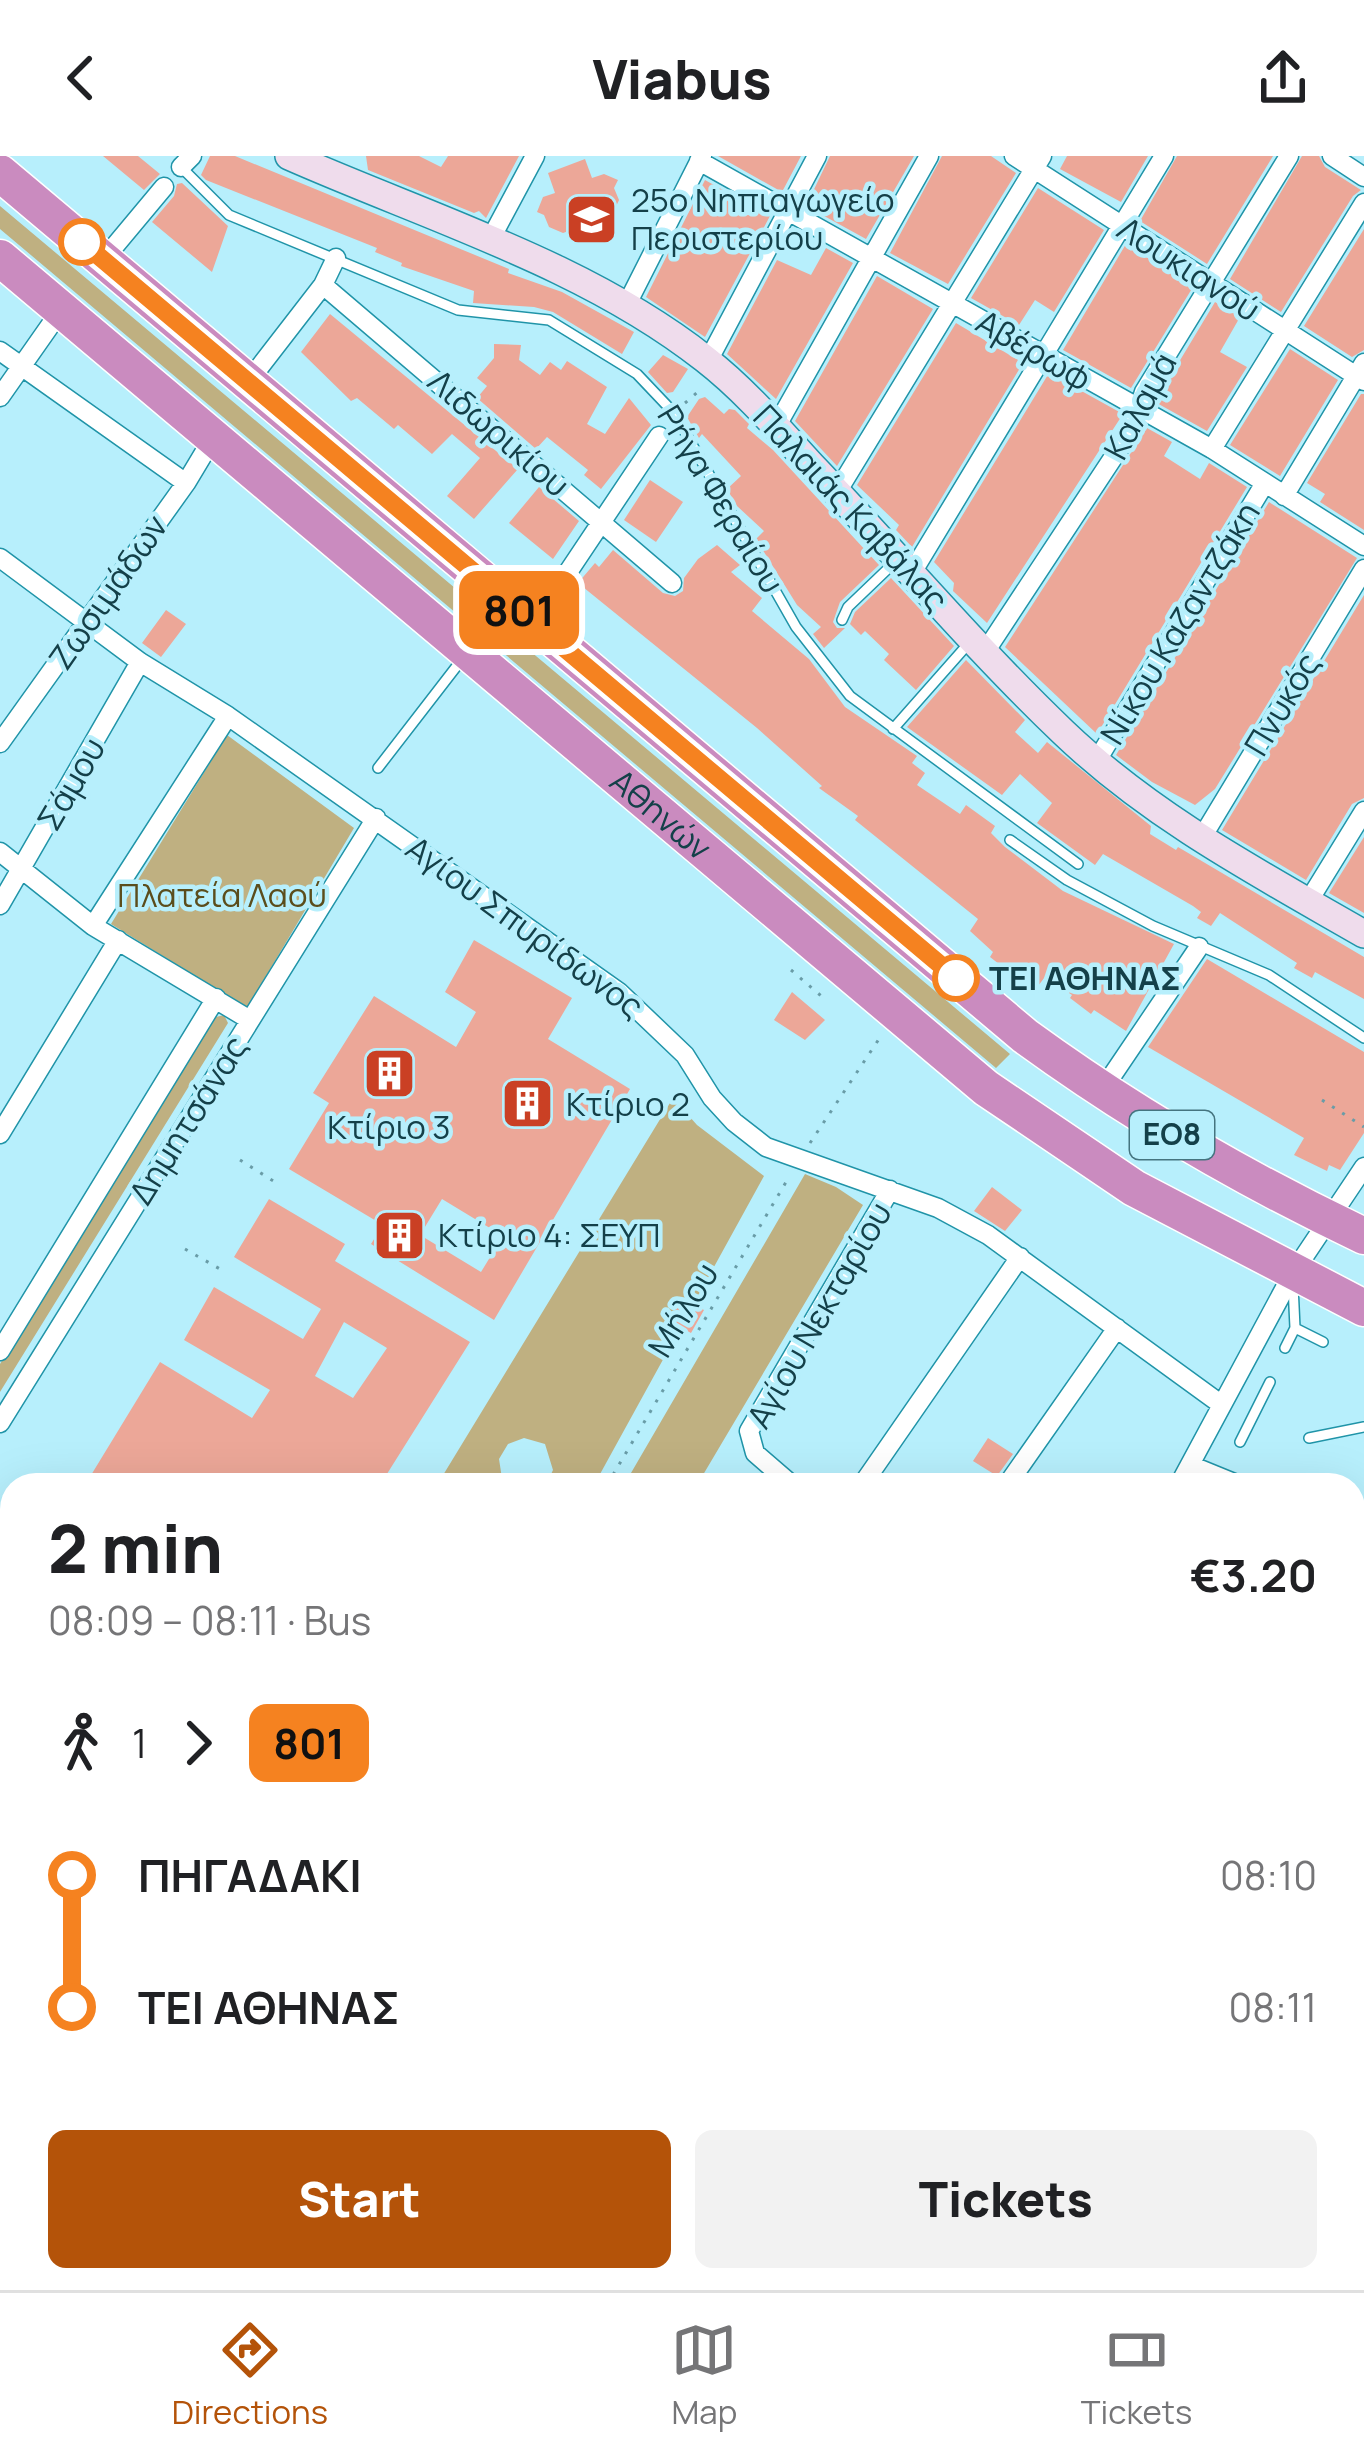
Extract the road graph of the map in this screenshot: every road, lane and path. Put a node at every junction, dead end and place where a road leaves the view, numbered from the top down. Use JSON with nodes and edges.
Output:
{"nodes":[{"id":1,"x":290,"y":156,"type":"edge"},
{"id":2,"x":361,"y":156,"type":"edge"},
{"id":3,"x":535,"y":156,"type":"edge"},
{"id":4,"x":817,"y":156,"type":"edge"},
{"id":5,"x":929,"y":156,"type":"edge"},
{"id":6,"x":1014,"y":156,"type":"edge"},
{"id":7,"x":1164,"y":156,"type":"edge"},
{"id":8,"x":1288,"y":156,"type":"edge"},
{"id":9,"x":1332,"y":156,"type":"edge"},
{"id":10,"x":701,"y":158,"type":"edge"},
{"id":11,"x":186,"y":161,"type":"edge"},
{"id":12,"x":1038,"y":162,"type":"edge"},
{"id":13,"x":0,"y":173,"type":"edge"},
{"id":14,"x":1364,"y":177,"type":"edge"},
{"id":15,"x":347,"y":182,"type":"junction"},
{"id":16,"x":164,"y":187,"type":"dead end"},
{"id":17,"x":1364,"y":203,"type":"edge"},
{"id":18,"x":788,"y":211,"type":"junction"},
{"id":19,"x":1122,"y":225,"type":"junction"},
{"id":20,"x":489,"y":242,"type":"junction"},
{"id":21,"x":0,"y":258,"type":"edge"},
{"id":22,"x":336,"y":258,"type":"junction"},
{"id":23,"x":873,"y":259,"type":"junction"},
{"id":24,"x":103,"y":260,"type":"junction"},
{"id":25,"x":1209,"y":284,"type":"junction"},
{"id":26,"x":323,"y":285,"type":"junction"},
{"id":27,"x":953,"y":304,"type":"junction"},
{"id":28,"x":626,"y":306,"type":"junction"},
{"id":29,"x":61,"y":310,"type":"junction"},
{"id":30,"x":1284,"y":329,"type":"junction"},
{"id":31,"x":0,"y":350,"type":"edge"},
{"id":32,"x":1043,"y":356,"type":"junction"},
{"id":33,"x":21,"y":366,"type":"junction"},
{"id":34,"x":714,"y":367,"type":"junction"},
{"id":35,"x":1362,"y":373,"type":"edge"},
{"id":36,"x":248,"y":382,"type":"junction"},
{"id":37,"x":0,"y":397,"type":"edge"},
{"id":38,"x":1140,"y":410,"type":"junction"},
{"id":39,"x":674,"y":413,"type":"junction"},
{"id":40,"x":776,"y":427,"type":"junction"},
{"id":41,"x":659,"y":436,"type":"dead end"},
{"id":42,"x":213,"y":438,"type":"junction"},
{"id":43,"x":1212,"y":449,"type":"junction"},
{"id":44,"x":186,"y":482,"type":"junction"},
{"id":45,"x":1265,"y":483,"type":"junction"},
{"id":46,"x":837,"y":491,"type":"junction"},
{"id":47,"x":1284,"y":496,"type":"junction"},
{"id":48,"x":602,"y":523,"type":"junction"},
{"id":49,"x":1364,"y":546,"type":"edge"},
{"id":50,"x":0,"y":558,"type":"edge"},
{"id":51,"x":906,"y":564,"type":"junction"},
{"id":52,"x":1364,"y":569,"type":"edge"},
{"id":53,"x":672,"y":583,"type":"dead end"},
{"id":54,"x":842,"y":620,"type":"dead end"},
{"id":55,"x":87,"y":622,"type":"junction"},
{"id":56,"x":534,"y":623,"type":"junction"},
{"id":57,"x":979,"y":645,"type":"junction"},
{"id":58,"x":468,"y":652,"type":"junction"},
{"id":59,"x":140,"y":662,"type":"junction"},
{"id":60,"x":228,"y":716,"type":"junction"},
{"id":61,"x":893,"y":729,"type":"junction"},
{"id":62,"x":0,"y":743,"type":"edge"},
{"id":63,"x":1096,"y":762,"type":"junction"},
{"id":64,"x":378,"y":768,"type":"dead end"},
{"id":65,"x":1364,"y":811,"type":"edge"},
{"id":66,"x":376,"y":818,"type":"junction"},
{"id":67,"x":1201,"y":839,"type":"junction"},
{"id":68,"x":1010,"y":840,"type":"dead end"},
{"id":69,"x":0,"y":852,"type":"edge"},
{"id":70,"x":1078,"y":864,"type":"dead end"},
{"id":71,"x":22,"y":871,"type":"junction"},
{"id":72,"x":1308,"y":902,"type":"junction"},
{"id":73,"x":0,"y":905,"type":"edge"},
{"id":74,"x":93,"y":926,"type":"junction"},
{"id":75,"x":1364,"y":934,"type":"edge"},
{"id":76,"x":118,"y":940,"type":"junction"},
{"id":77,"x":1198,"y":947,"type":"junction"},
{"id":78,"x":791,"y":970,"type":"dead end"},
{"id":79,"x":216,"y":998,"type":"junction"},
{"id":80,"x":827,"y":1001,"type":"dead end"},
{"id":81,"x":896,"y":1012,"type":"junction"},
{"id":82,"x":250,"y":1020,"type":"junction"},
{"id":83,"x":1364,"y":1038,"type":"edge"},
{"id":84,"x":1101,"y":1092,"type":"junction"},
{"id":85,"x":1322,"y":1100,"type":"dead end"},
{"id":86,"x":1364,"y":1127,"type":"edge"},
{"id":87,"x":0,"y":1134,"type":"edge"},
{"id":88,"x":240,"y":1160,"type":"dead end"},
{"id":89,"x":800,"y":1160,"type":"junction"},
{"id":90,"x":1364,"y":1167,"type":"edge"},
{"id":91,"x":275,"y":1182,"type":"dead end"},
{"id":92,"x":890,"y":1190,"type":"junction"},
{"id":93,"x":1329,"y":1220,"type":"junction"},
{"id":94,"x":1364,"y":1236,"type":"edge"},
{"id":95,"x":185,"y":1249,"type":"dead end"},
{"id":96,"x":1020,"y":1257,"type":"junction"},
{"id":97,"x":220,"y":1269,"type":"dead end"},
{"id":98,"x":1293,"y":1273,"type":"junction"},
{"id":99,"x":1364,"y":1308,"type":"edge"},
{"id":100,"x":1117,"y":1328,"type":"junction"},
{"id":101,"x":1295,"y":1328,"type":"junction"},
{"id":102,"x":1323,"y":1342,"type":"dead end"},
{"id":103,"x":1285,"y":1348,"type":"dead end"},
{"id":104,"x":0,"y":1351,"type":"edge"},
{"id":105,"x":1270,"y":1382,"type":"dead end"},
{"id":106,"x":1222,"y":1405,"type":"junction"},
{"id":107,"x":1251,"y":1421,"type":"junction"},
{"id":108,"x":0,"y":1423,"type":"edge"},
{"id":109,"x":1364,"y":1427,"type":"edge"},
{"id":110,"x":1309,"y":1438,"type":"dead end"},
{"id":111,"x":1240,"y":1442,"type":"dead end"},
{"id":112,"x":1190,"y":1465,"type":"junction"},
{"id":113,"x":614,"y":1473,"type":"edge"},
{"id":114,"x":778,"y":1473,"type":"edge"},
{"id":115,"x":870,"y":1473,"type":"edge"},
{"id":116,"x":1015,"y":1473,"type":"edge"},
{"id":117,"x":1186,"y":1473,"type":"edge"},
{"id":118,"x":1210,"y":1473,"type":"edge"}],
"edges":[{"from":1,"to":15,"type":"street","name":"Παλαιάς Καβάλας"},
{"from":2,"to":15,"type":"street"},
{"from":3,"to":20,"type":"street"},
{"from":4,"to":18,"type":"street"},
{"from":5,"to":23,"type":"street"},
{"from":6,"to":12,"type":"street","name":"Λουκιανού"},
{"from":7,"to":19,"type":"street"},
{"from":8,"to":25,"type":"street","name":"Καλαμά"},
{"from":9,"to":14,"type":"street"},
{"from":10,"to":18,"type":"street","name":"Αβέρωφ"},
{"from":10,"to":28,"type":"street"},
{"from":11,"to":22,"type":"lane","name":"Ρήγα Φεραίου"},
{"from":12,"to":19,"type":"street","name":"Λουκιανού"},
{"from":12,"to":27,"type":"street"},
{"from":13,"to":24,"type":"highway","name":"Αθηνών","number":"ΕΟ8"},
{"from":15,"to":20,"type":"street","name":"Παλαιάς Καβάλας"},
{"from":16,"to":24,"type":"street"},
{"from":17,"to":30,"type":"street"},
{"from":18,"to":23,"type":"street","name":"Αβέρωφ"},
{"from":18,"to":34,"type":"street"},
{"from":19,"to":25,"type":"street","name":"Λουκιανού"},
{"from":19,"to":32,"type":"street"},
{"from":20,"to":28,"type":"street","name":"Παλαιάς Καβάλας"},
{"from":21,"to":29,"type":"highway","name":"Αθηνών","number":"ΕΟ8"},
{"from":22,"to":26,"type":"street"},
{"from":22,"to":39,"type":"lane","name":"Ρήγα Φεραίου"},
{"from":23,"to":27,"type":"street","name":"Αβέρωφ"},
{"from":23,"to":40,"type":"street"},
{"from":24,"to":36,"type":"highway","name":"Αθηνών","number":"ΕΟ8"},
{"from":25,"to":30,"type":"street","name":"Λουκιανού"},
{"from":25,"to":38,"type":"street","name":"Καλαμά"},
{"from":26,"to":36,"type":"street"},
{"from":26,"to":48,"type":"street","name":"Λιδωρικίου"},
{"from":27,"to":32,"type":"street","name":"Αβέρωφ"},
{"from":27,"to":46,"type":"street"},
{"from":28,"to":34,"type":"street","name":"Παλαιάς Καβάλας"},
{"from":29,"to":33,"type":"street"},
{"from":29,"to":42,"type":"highway","name":"Αθηνών","number":"ΕΟ8"},
{"from":30,"to":35,"type":"street","name":"Λουκιανού"},
{"from":30,"to":43,"type":"street"},
{"from":31,"to":33,"type":"street"},
{"from":32,"to":38,"type":"street","name":"Αβέρωφ"},
{"from":32,"to":51,"type":"street"},
{"from":33,"to":37,"type":"street"},
{"from":33,"to":44,"type":"street"},
{"from":34,"to":39,"type":"path"},
{"from":34,"to":40,"type":"street","name":"Παλαιάς Καβάλας"},
{"from":35,"to":47,"type":"street","name":"Νίκου Καζαντζάκη"},
{"from":36,"to":56,"type":"highway","name":"Αθηνών","number":"ΕΟ8"},
{"from":38,"to":43,"type":"street","name":"Αβέρωφ"},
{"from":38,"to":57,"type":"street","name":"Καλαμά"},
{"from":39,"to":61,"type":"lane","name":"Ρήγα Φεραίου"},
{"from":40,"to":46,"type":"street","name":"Παλαιάς Καβάλας"},
{"from":41,"to":48,"type":"street"},
{"from":42,"to":44,"type":"street","name":"Ζωσιμάδων"},
{"from":42,"to":58,"type":"highway","name":"Αθηνών","number":"ΕΟ8"},
{"from":43,"to":45,"type":"street","name":"Αβέρωφ"},
{"from":44,"to":55,"type":"street","name":"Ζωσιμάδων"},
{"from":45,"to":47,"type":"street","name":"Αβέρωφ"},
{"from":45,"to":63,"type":"street","name":"Νίκου Καζαντζάκη"},
{"from":46,"to":51,"type":"street","name":"Παλαιάς Καβάλας"},
{"from":47,"to":49,"type":"street","name":"Αβέρωφ"},
{"from":48,"to":53,"type":"street","name":"Λιδωρικίου"},
{"from":48,"to":56,"type":"street"},
{"from":50,"to":55,"type":"street","name":"Αγίου Σπυρίδωνος"},
{"from":51,"to":54,"type":"lane"},
{"from":51,"to":57,"type":"street","name":"Παλαιάς Καβάλας"},
{"from":52,"to":67,"type":"street","name":"Πνυκός"},
{"from":55,"to":59,"type":"street","name":"Αγίου Σπυρίδωνος"},
{"from":55,"to":62,"type":"street","name":"Ζωσιμάδων"},
{"from":56,"to":84,"type":"highway","name":"Αθηνών","number":"ΕΟ8"},
{"from":57,"to":61,"type":"lane"},
{"from":57,"to":63,"type":"street","name":"Παλαιάς Καβάλας"},
{"from":58,"to":64,"type":"lane"},
{"from":58,"to":81,"type":"highway","name":"Αθηνών","number":"ΕΟ8"},
{"from":59,"to":60,"type":"street","name":"Αγίου Σπυρίδωνος"},
{"from":59,"to":71,"type":"street","name":"Σάμου"},
{"from":60,"to":66,"type":"street","name":"Αγίου Σπυρίδωνος"},
{"from":60,"to":74,"type":"street"},
{"from":61,"to":70,"type":"lane","name":"Ρήγα Φεραίου"},
{"from":63,"to":67,"type":"street","name":"Παλαιάς Καβάλας"},
{"from":65,"to":72,"type":"street"},
{"from":66,"to":82,"type":"street","name":"Δημητσάνας"},
{"from":66,"to":89,"type":"street","name":"Αγίου Σπυρίδωνος"},
{"from":67,"to":72,"type":"street","name":"Παλαιάς Καβάλας"},
{"from":68,"to":77,"type":"lane"},
{"from":69,"to":71,"type":"street"},
{"from":71,"to":73,"type":"street","name":"Σάμου"},
{"from":71,"to":74,"type":"street"},
{"from":72,"to":75,"type":"street","name":"Παλαιάς Καβάλας"},
{"from":74,"to":76,"type":"street"},
{"from":76,"to":79,"type":"street"},
{"from":76,"to":87,"type":"street"},
{"from":77,"to":83,"type":"lane"},
{"from":77,"to":84,"type":"street"},
{"from":78,"to":80,"type":"path"},
{"from":79,"to":82,"type":"street"},
{"from":79,"to":104,"type":"street","name":"Δημητσάνας"},
{"from":81,"to":89,"type":"path","name":"Μήλου"},
{"from":81,"to":98,"type":"highway","name":"Αθηνών","number":"ΕΟ8"},
{"from":82,"to":108,"type":"street","name":"Δημητσάνας"},
{"from":84,"to":93,"type":"highway","name":"Αθηνών","number":"ΕΟ8"},
{"from":85,"to":86,"type":"path"},
{"from":88,"to":91,"type":"path"},
{"from":89,"to":92,"type":"street","name":"Αγίου Σπυρίδωνος"},
{"from":89,"to":113,"type":"path","name":"Μήλου"},
{"from":90,"to":93,"type":"street"},
{"from":92,"to":96,"type":"street","name":"Αγίου Σπυρίδωνος"},
{"from":92,"to":114,"type":"street","name":"Αγίου Νεκταρίου"},
{"from":93,"to":94,"type":"highway","name":"Αθηνών","number":"ΕΟ8"},
{"from":93,"to":98,"type":"street"},
{"from":95,"to":97,"type":"path"},
{"from":96,"to":100,"type":"street","name":"Αγίου Σπυρίδωνος"},
{"from":96,"to":115,"type":"street"},
{"from":98,"to":99,"type":"highway","name":"Αθηνών","number":"ΕΟ8"},
{"from":98,"to":101,"type":"lane"},
{"from":98,"to":106,"type":"street"},
{"from":100,"to":106,"type":"street","name":"Αγίου Σπυρίδωνος"},
{"from":100,"to":116,"type":"street"},
{"from":101,"to":102,"type":"lane"},
{"from":101,"to":103,"type":"lane"},
{"from":105,"to":107,"type":"lane"},
{"from":106,"to":107,"type":"lane"},
{"from":106,"to":112,"type":"street"},
{"from":107,"to":111,"type":"lane"},
{"from":109,"to":110,"type":"lane"},
{"from":112,"to":117,"type":"street"},
{"from":112,"to":118,"type":"street"}]}
